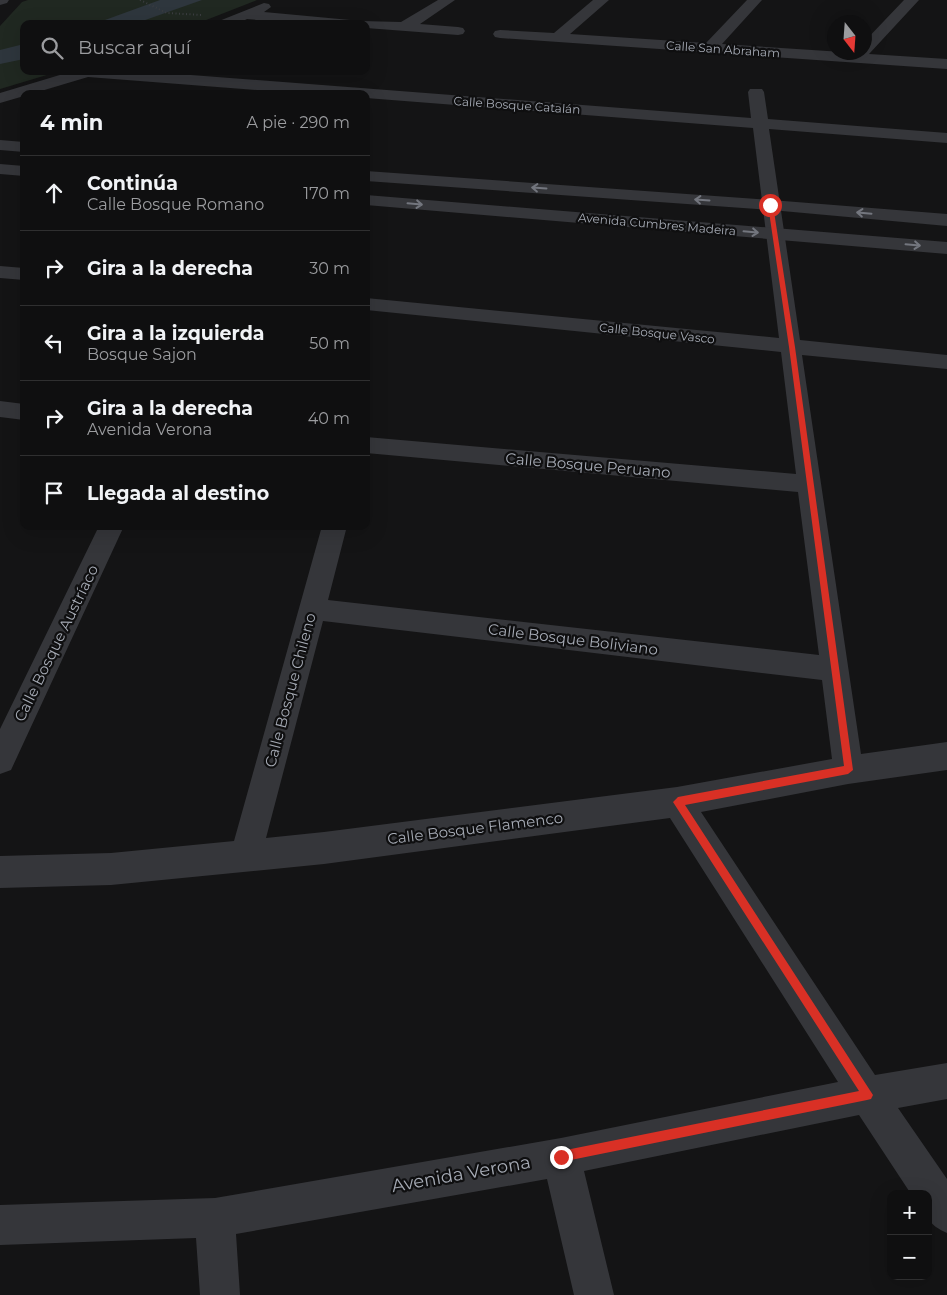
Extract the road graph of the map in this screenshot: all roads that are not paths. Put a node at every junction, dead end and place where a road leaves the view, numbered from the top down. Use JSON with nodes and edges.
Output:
{"nodes":[{"id":1,"x":278,"y":0,"type":"edge"},
{"id":2,"x":448,"y":0,"type":"edge"},
{"id":3,"x":602,"y":0,"type":"edge"},
{"id":4,"x":755,"y":0,"type":"edge"},
{"id":5,"x":912,"y":0,"type":"edge"},
{"id":6,"x":247,"y":15,"type":"junction"},
{"id":7,"x":234,"y":20,"type":"edge"},
{"id":8,"x":308,"y":20,"type":"edge"},
{"id":9,"x":370,"y":24,"type":"edge"},
{"id":10,"x":404,"y":27,"type":"junction"},
{"id":11,"x":458,"y":31,"type":"dead end"},
{"id":12,"x":500,"y":34,"type":"dead end"},
{"id":13,"x":558,"y":38,"type":"junction"},
{"id":14,"x":872,"y":43,"type":"edge"},
{"id":15,"x":710,"y":48,"type":"junction"},
{"id":16,"x":827,"y":53,"type":"edge"},
{"id":17,"x":872,"y":55,"type":"edge"},
{"id":18,"x":947,"y":64,"type":"edge"},
{"id":19,"x":79,"y":75,"type":"edge"},
{"id":20,"x":137,"y":75,"type":"edge"},
{"id":21,"x":328,"y":87,"type":"edge"},
{"id":22,"x":27,"y":90,"type":"edge"},
{"id":23,"x":363,"y":90,"type":"edge"},
{"id":24,"x":370,"y":91,"type":"edge"},
{"id":25,"x":20,"y":92,"type":"edge"},
{"id":26,"x":756,"y":92,"type":"dead end"},
{"id":27,"x":0,"y":98,"type":"edge"},
{"id":28,"x":761,"y":124,"type":"junction"},
{"id":29,"x":947,"y":138,"type":"edge"},
{"id":30,"x":0,"y":145,"type":"edge"},
{"id":31,"x":20,"y":147,"type":"edge"},
{"id":32,"x":0,"y":169,"type":"edge"},
{"id":33,"x":20,"y":171,"type":"edge"},
{"id":34,"x":370,"y":176,"type":"edge"},
{"id":35,"x":370,"y":200,"type":"edge"},
{"id":36,"x":770,"y":205,"type":"junction"},
{"id":37,"x":947,"y":220,"type":"edge"},
{"id":38,"x":775,"y":234,"type":"junction"},
{"id":39,"x":947,"y":248,"type":"edge"},
{"id":40,"x":0,"y":272,"type":"edge"},
{"id":41,"x":20,"y":274,"type":"edge"},
{"id":42,"x":370,"y":304,"type":"edge"},
{"id":43,"x":792,"y":347,"type":"junction"},
{"id":44,"x":947,"y":362,"type":"edge"},
{"id":45,"x":0,"y":409,"type":"edge"},
{"id":46,"x":20,"y":412,"type":"edge"},
{"id":47,"x":370,"y":445,"type":"edge"},
{"id":48,"x":810,"y":484,"type":"junction"},
{"id":49,"x":110,"y":530,"type":"edge"},
{"id":50,"x":333,"y":530,"type":"edge"},
{"id":51,"x":311,"y":609,"type":"junction"},
{"id":52,"x":835,"y":670,"type":"junction"},
{"id":53,"x":947,"y":756,"type":"edge"},
{"id":54,"x":0,"y":760,"type":"edge"},
{"id":55,"x":848,"y":770,"type":"junction"},
{"id":56,"x":678,"y":802,"type":"junction"},
{"id":57,"x":246,"y":855,"type":"junction"},
{"id":58,"x":0,"y":872,"type":"edge"},
{"id":59,"x":947,"y":1081,"type":"edge"},
{"id":60,"x":867,"y":1095,"type":"junction"},
{"id":61,"x":561,"y":1157,"type":"junction"},
{"id":62,"x":947,"y":1212,"type":"edge"},
{"id":63,"x":215,"y":1218,"type":"junction"},
{"id":64,"x":0,"y":1225,"type":"edge"},
{"id":65,"x":220,"y":1295,"type":"edge"},
{"id":66,"x":594,"y":1295,"type":"edge"}],
"edges":[{"from":1,"to":6,"type":"street"},
{"from":2,"to":10,"type":"street"},
{"from":3,"to":13,"type":"street"},
{"from":4,"to":15,"type":"street"},
{"from":5,"to":14,"type":"street"},
{"from":6,"to":7,"type":"street"},
{"from":6,"to":8,"type":"street"},
{"from":9,"to":10,"type":"street"},
{"from":10,"to":11,"type":"street"},
{"from":12,"to":13,"type":"street","name":"Calle San Abraham"},
{"from":13,"to":15,"type":"street","name":"Calle San Abraham"},
{"from":15,"to":16,"type":"street","name":"Calle San Abraham"},
{"from":17,"to":18,"type":"street","name":"Calle San Abraham"},
{"from":19,"to":22,"type":"street"},
{"from":20,"to":21,"type":"street","name":"Calle Bosque Catalán"},
{"from":21,"to":23,"type":"street","name":"Calle Bosque Catalán"},
{"from":24,"to":28,"type":"street","name":"Calle Bosque Catalán"},
{"from":25,"to":27,"type":"street"},
{"from":26,"to":28,"type":"street"},
{"from":28,"to":29,"type":"street","name":"Calle Bosque Catalán"},
{"from":28,"to":36,"type":"street"},
{"from":30,"to":31,"type":"street"},
{"from":32,"to":33,"type":"street"},
{"from":36,"to":34,"type":"street","name":"Avenida Cumbres Madeira","one_way":true},
{"from":35,"to":38,"type":"street","name":"Avenida Cumbres Madeira","one_way":true},
{"from":37,"to":36,"type":"street","name":"Avenida Cumbres Madeira","one_way":true},
{"from":36,"to":38,"type":"street"},
{"from":38,"to":39,"type":"street","name":"Avenida Cumbres Madeira","one_way":true},
{"from":38,"to":43,"type":"street"},
{"from":40,"to":41,"type":"street"},
{"from":42,"to":43,"type":"street","name":"Calle Bosque Vasco"},
{"from":43,"to":44,"type":"street","name":"Calle Bosque Vasco"},
{"from":43,"to":48,"type":"street"},
{"from":45,"to":46,"type":"street"},
{"from":47,"to":48,"type":"street","name":"Calle Bosque Peruano"},
{"from":48,"to":52,"type":"street"},
{"from":49,"to":54,"type":"street","name":"Calle Bosque Austríaco"},
{"from":50,"to":51,"type":"street","name":"Calle Bosque Chileno"},
{"from":51,"to":52,"type":"street","name":"Calle Bosque Boliviano"},
{"from":51,"to":57,"type":"street","name":"Calle Bosque Chileno"},
{"from":52,"to":55,"type":"street"},
{"from":53,"to":55,"type":"street","name":"Calle Bosque Flamenco"},
{"from":55,"to":56,"type":"street","name":"Calle Bosque Flamenco"},
{"from":56,"to":57,"type":"street","name":"Calle Bosque Flamenco"},
{"from":56,"to":60,"type":"street"},
{"from":57,"to":58,"type":"street","name":"Calle Bosque Flamenco"},
{"from":59,"to":60,"type":"street","name":"Avenida Verona"},
{"from":60,"to":61,"type":"street","name":"Avenida Verona"},
{"from":60,"to":62,"type":"street"},
{"from":61,"to":63,"type":"street","name":"Avenida Verona"},
{"from":61,"to":66,"type":"street"},
{"from":63,"to":64,"type":"street","name":"Avenida Verona"},
{"from":63,"to":65,"type":"street"}]}
